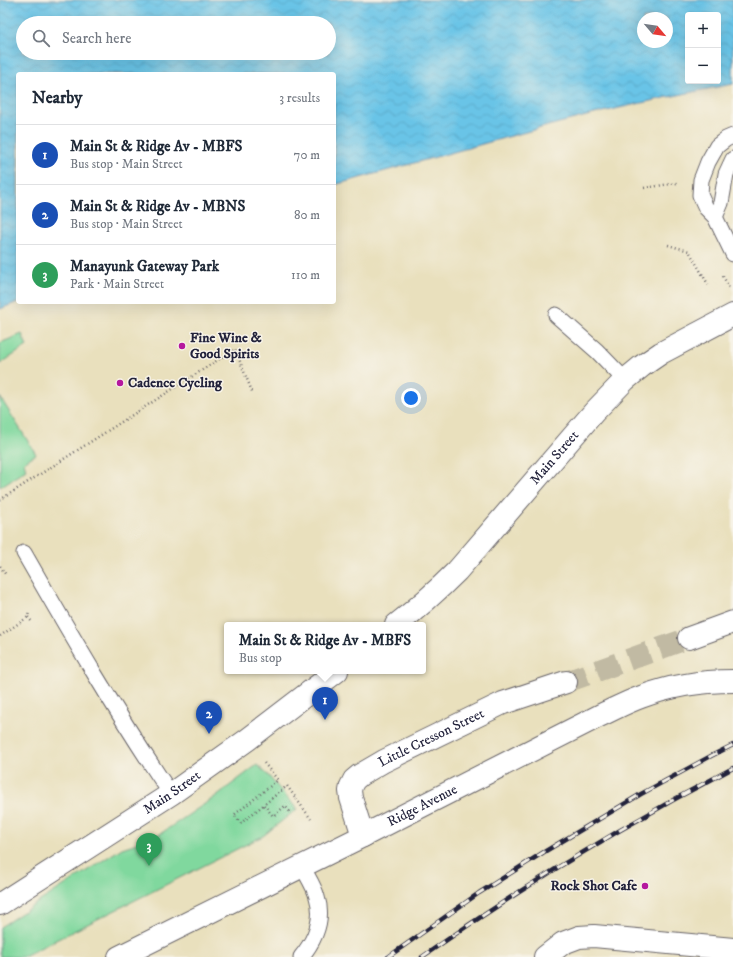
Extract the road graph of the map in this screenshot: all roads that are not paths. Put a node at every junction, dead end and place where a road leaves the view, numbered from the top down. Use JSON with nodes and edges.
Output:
{"nodes":[{"id":1,"x":733,"y":136,"type":"edge"},
{"id":2,"x":733,"y":159,"type":"edge"},
{"id":3,"x":715,"y":217,"type":"junction"},
{"id":4,"x":733,"y":254,"type":"edge"},
{"id":5,"x":556,"y":315,"type":"dead end"},
{"id":6,"x":733,"y":315,"type":"edge"},
{"id":7,"x":625,"y":380,"type":"junction"},
{"id":8,"x":24,"y":553,"type":"dead end"},
{"id":9,"x":400,"y":622,"type":"edge"},
{"id":10,"x":733,"y":622,"type":"edge"},
{"id":11,"x":689,"y":638,"type":"tunnel mouth"},
{"id":12,"x":333,"y":674,"type":"edge"},
{"id":13,"x":733,"y":681,"type":"edge"},
{"id":14,"x":566,"y":682,"type":"tunnel mouth"},
{"id":15,"x":171,"y":794,"type":"junction"},
{"id":16,"x":363,"y":836,"type":"junction"},
{"id":17,"x":302,"y":866,"type":"junction"},
{"id":18,"x":0,"y":904,"type":"edge"},
{"id":19,"x":733,"y":949,"type":"edge"},
{"id":20,"x":119,"y":957,"type":"edge"},
{"id":21,"x":301,"y":957,"type":"edge"},
{"id":22,"x":545,"y":957,"type":"edge"}],
"edges":[{"from":1,"to":3,"type":"lane"},
{"from":2,"to":3,"type":"lane"},
{"from":3,"to":4,"type":"lane"},
{"from":5,"to":7,"type":"lane"},
{"from":6,"to":7,"type":"street","name":"Main Street"},
{"from":7,"to":9,"type":"street","name":"Main Street"},
{"from":8,"to":15,"type":"lane"},
{"from":10,"to":11,"type":"street"},
{"from":12,"to":15,"type":"street","name":"Main Street"},
{"from":13,"to":16,"type":"street","name":"Ridge Avenue"},
{"from":14,"to":16,"type":"street","name":"Little Cresson Street"},
{"from":15,"to":18,"type":"street","name":"Main Street"},
{"from":16,"to":17,"type":"street","name":"Ridge Avenue"},
{"from":17,"to":20,"type":"street","name":"Ridge Avenue"},
{"from":17,"to":21,"type":"lane"},
{"from":19,"to":22,"type":"street"}]}
